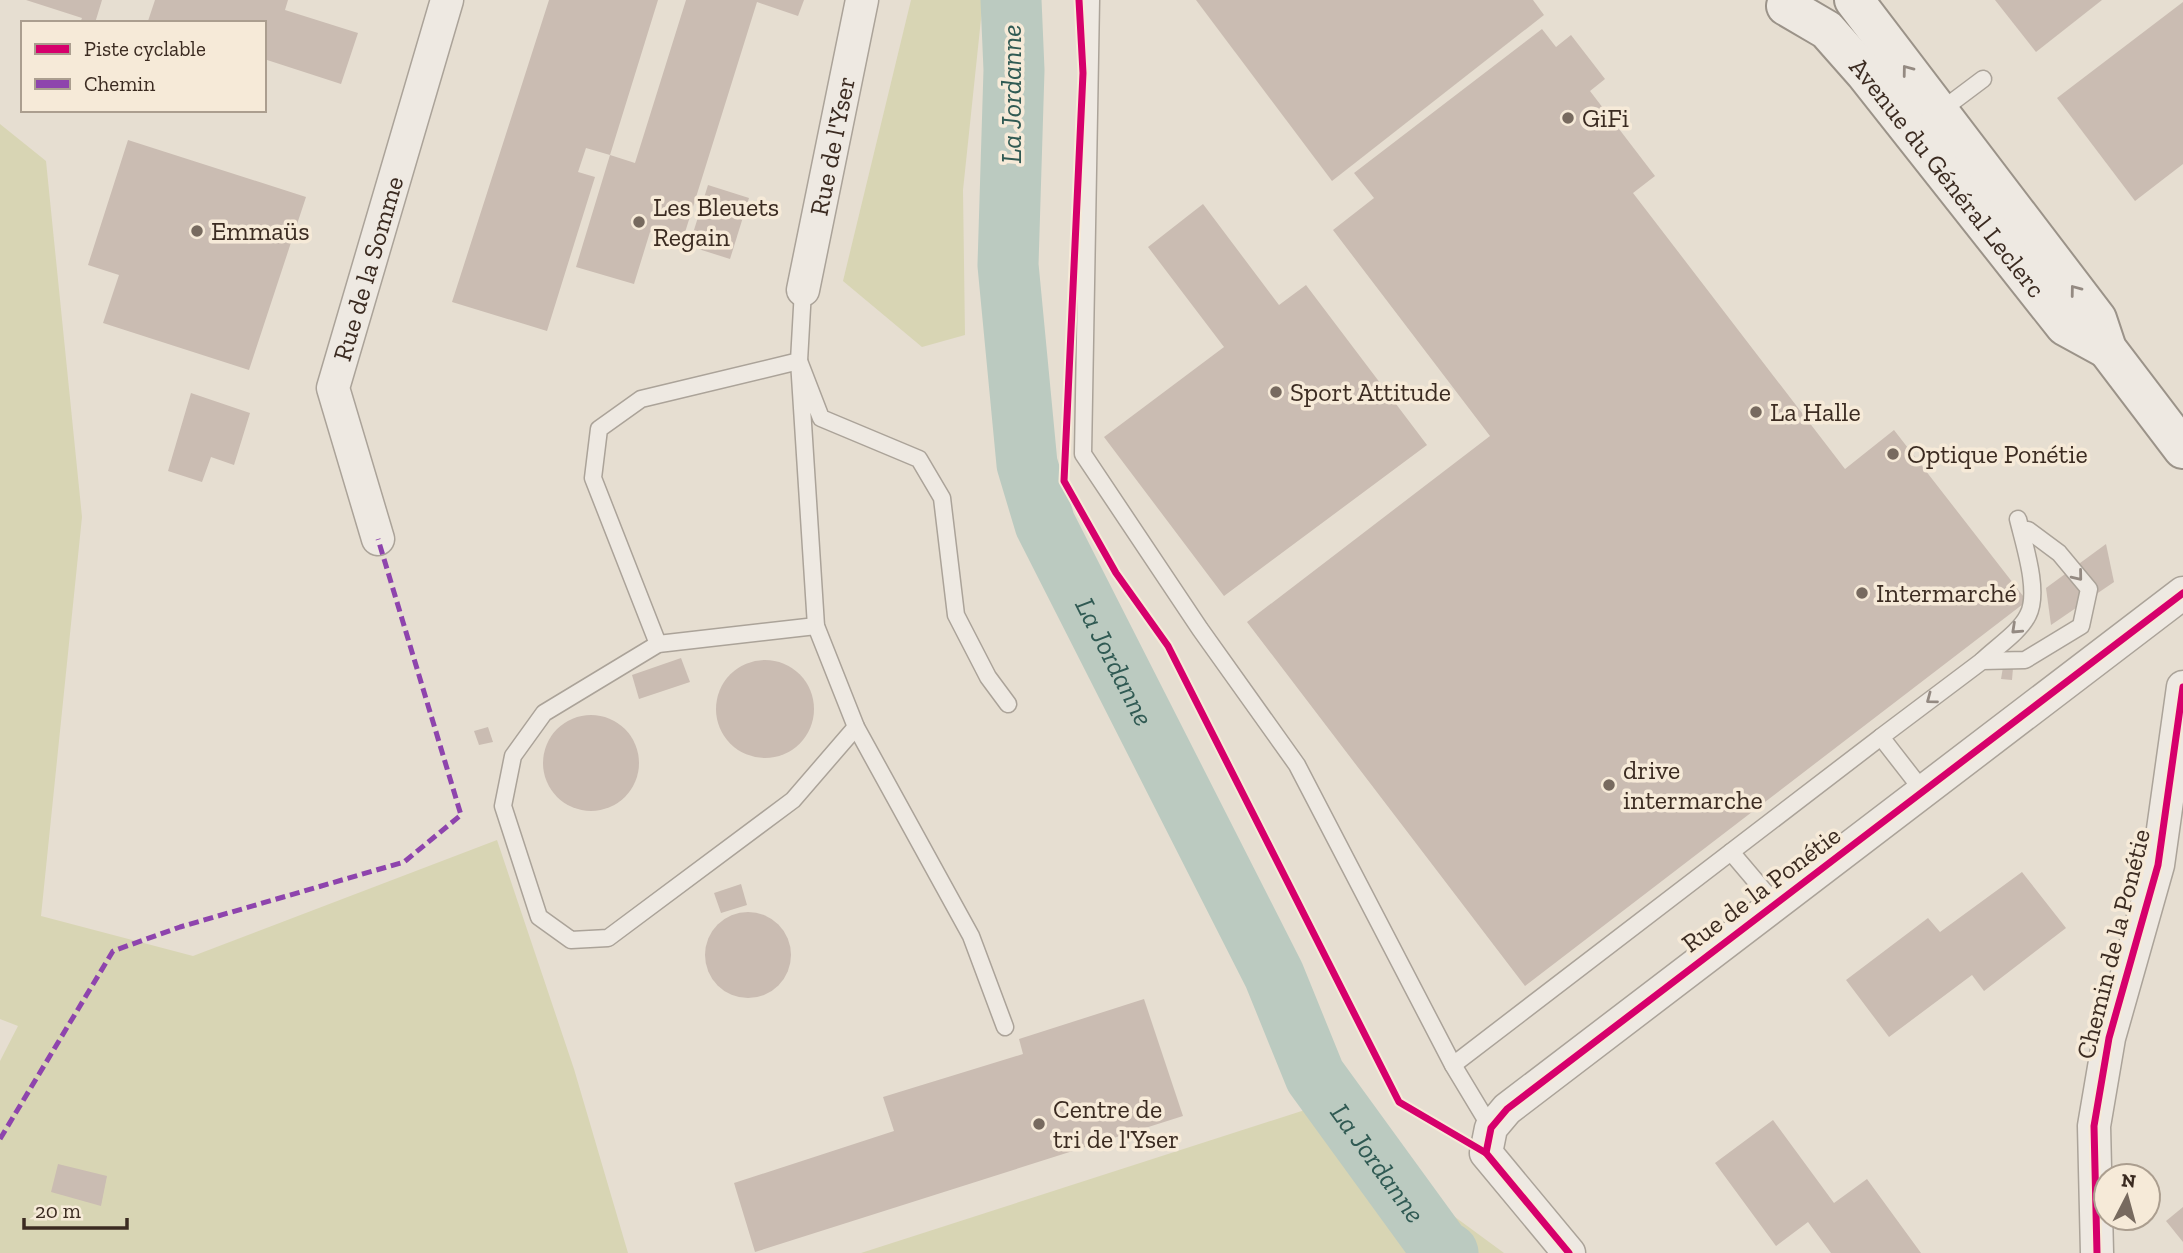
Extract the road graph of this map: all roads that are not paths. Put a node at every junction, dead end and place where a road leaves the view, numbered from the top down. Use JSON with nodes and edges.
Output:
{"nodes":[{"id":1,"x":447,"y":0,"type":"edge"},
{"id":2,"x":862,"y":0,"type":"edge"},
{"id":3,"x":1091,"y":0,"type":"edge"},
{"id":4,"x":1854,"y":0,"type":"edge"},
{"id":5,"x":1785,"y":2,"type":"edge"},
{"id":6,"x":1983,"y":79,"type":"dead end"},
{"id":7,"x":1939,"y":112,"type":"junction"},
{"id":8,"x":803,"y":290,"type":"joint"},
{"id":9,"x":2106,"y":349,"type":"junction"},
{"id":10,"x":799,"y":361,"type":"junction"},
{"id":11,"x":2183,"y":449,"type":"edge"},
{"id":12,"x":378,"y":539,"type":"dead end"},
{"id":13,"x":2183,"y":593,"type":"edge"},
{"id":14,"x":816,"y":626,"type":"junction"},
{"id":15,"x":658,"y":644,"type":"junction"},
{"id":16,"x":1982,"y":661,"type":"junction"},
{"id":17,"x":2183,"y":687,"type":"edge"},
{"id":18,"x":1008,"y":704,"type":"dead end"},
{"id":19,"x":856,"y":727,"type":"junction"},
{"id":20,"x":1881,"y":737,"type":"junction"},
{"id":21,"x":1923,"y":791,"type":"junction"},
{"id":22,"x":1731,"y":852,"type":"junction"},
{"id":23,"x":1776,"y":905,"type":"junction"},
{"id":24,"x":1005,"y":1027,"type":"dead end"},
{"id":25,"x":1453,"y":1065,"type":"junction"},
{"id":26,"x":1491,"y":1128,"type":"junction"},
{"id":27,"x":1569,"y":1253,"type":"edge"},
{"id":28,"x":2097,"y":1253,"type":"edge"}],
"edges":[{"from":1,"to":12,"type":"street","name":"Rue de la Somme"},
{"from":2,"to":8,"type":"street","name":"Rue de l'Yser"},
{"from":3,"to":25,"type":"lane"},
{"from":7,"to":4,"type":"street","name":"Avenue du Général Leclerc","one_way":true},
{"from":5,"to":9,"type":"street","name":"Avenue du Général Leclerc"},
{"from":6,"to":7,"type":"lane"},
{"from":9,"to":7,"type":"street","name":"Avenue du Général Leclerc","one_way":true},
{"from":8,"to":10,"type":"lane"},
{"from":9,"to":11,"type":"street","name":"Avenue du Général Leclerc"},
{"from":10,"to":14,"type":"lane"},
{"from":10,"to":15,"type":"lane"},
{"from":10,"to":18,"type":"lane"},
{"from":13,"to":21,"type":"street","name":"Rue de la Ponétie"},
{"from":14,"to":15,"type":"lane"},
{"from":14,"to":19,"type":"lane"},
{"from":15,"to":19,"type":"lane"},
{"from":16,"to":16,"type":"lane"},
{"from":16,"to":20,"type":"lane","one_way":true},
{"from":17,"to":28,"type":"street","name":"Chemin de la Ponétie"},
{"from":19,"to":24,"type":"lane"},
{"from":20,"to":21,"type":"lane"},
{"from":20,"to":22,"type":"lane"},
{"from":21,"to":23,"type":"street","name":"Rue de la Ponétie"},
{"from":22,"to":23,"type":"lane"},
{"from":22,"to":25,"type":"lane"},
{"from":23,"to":26,"type":"street","name":"Rue de la Ponétie"},
{"from":25,"to":26,"type":"lane"},
{"from":26,"to":27,"type":"street"}]}
